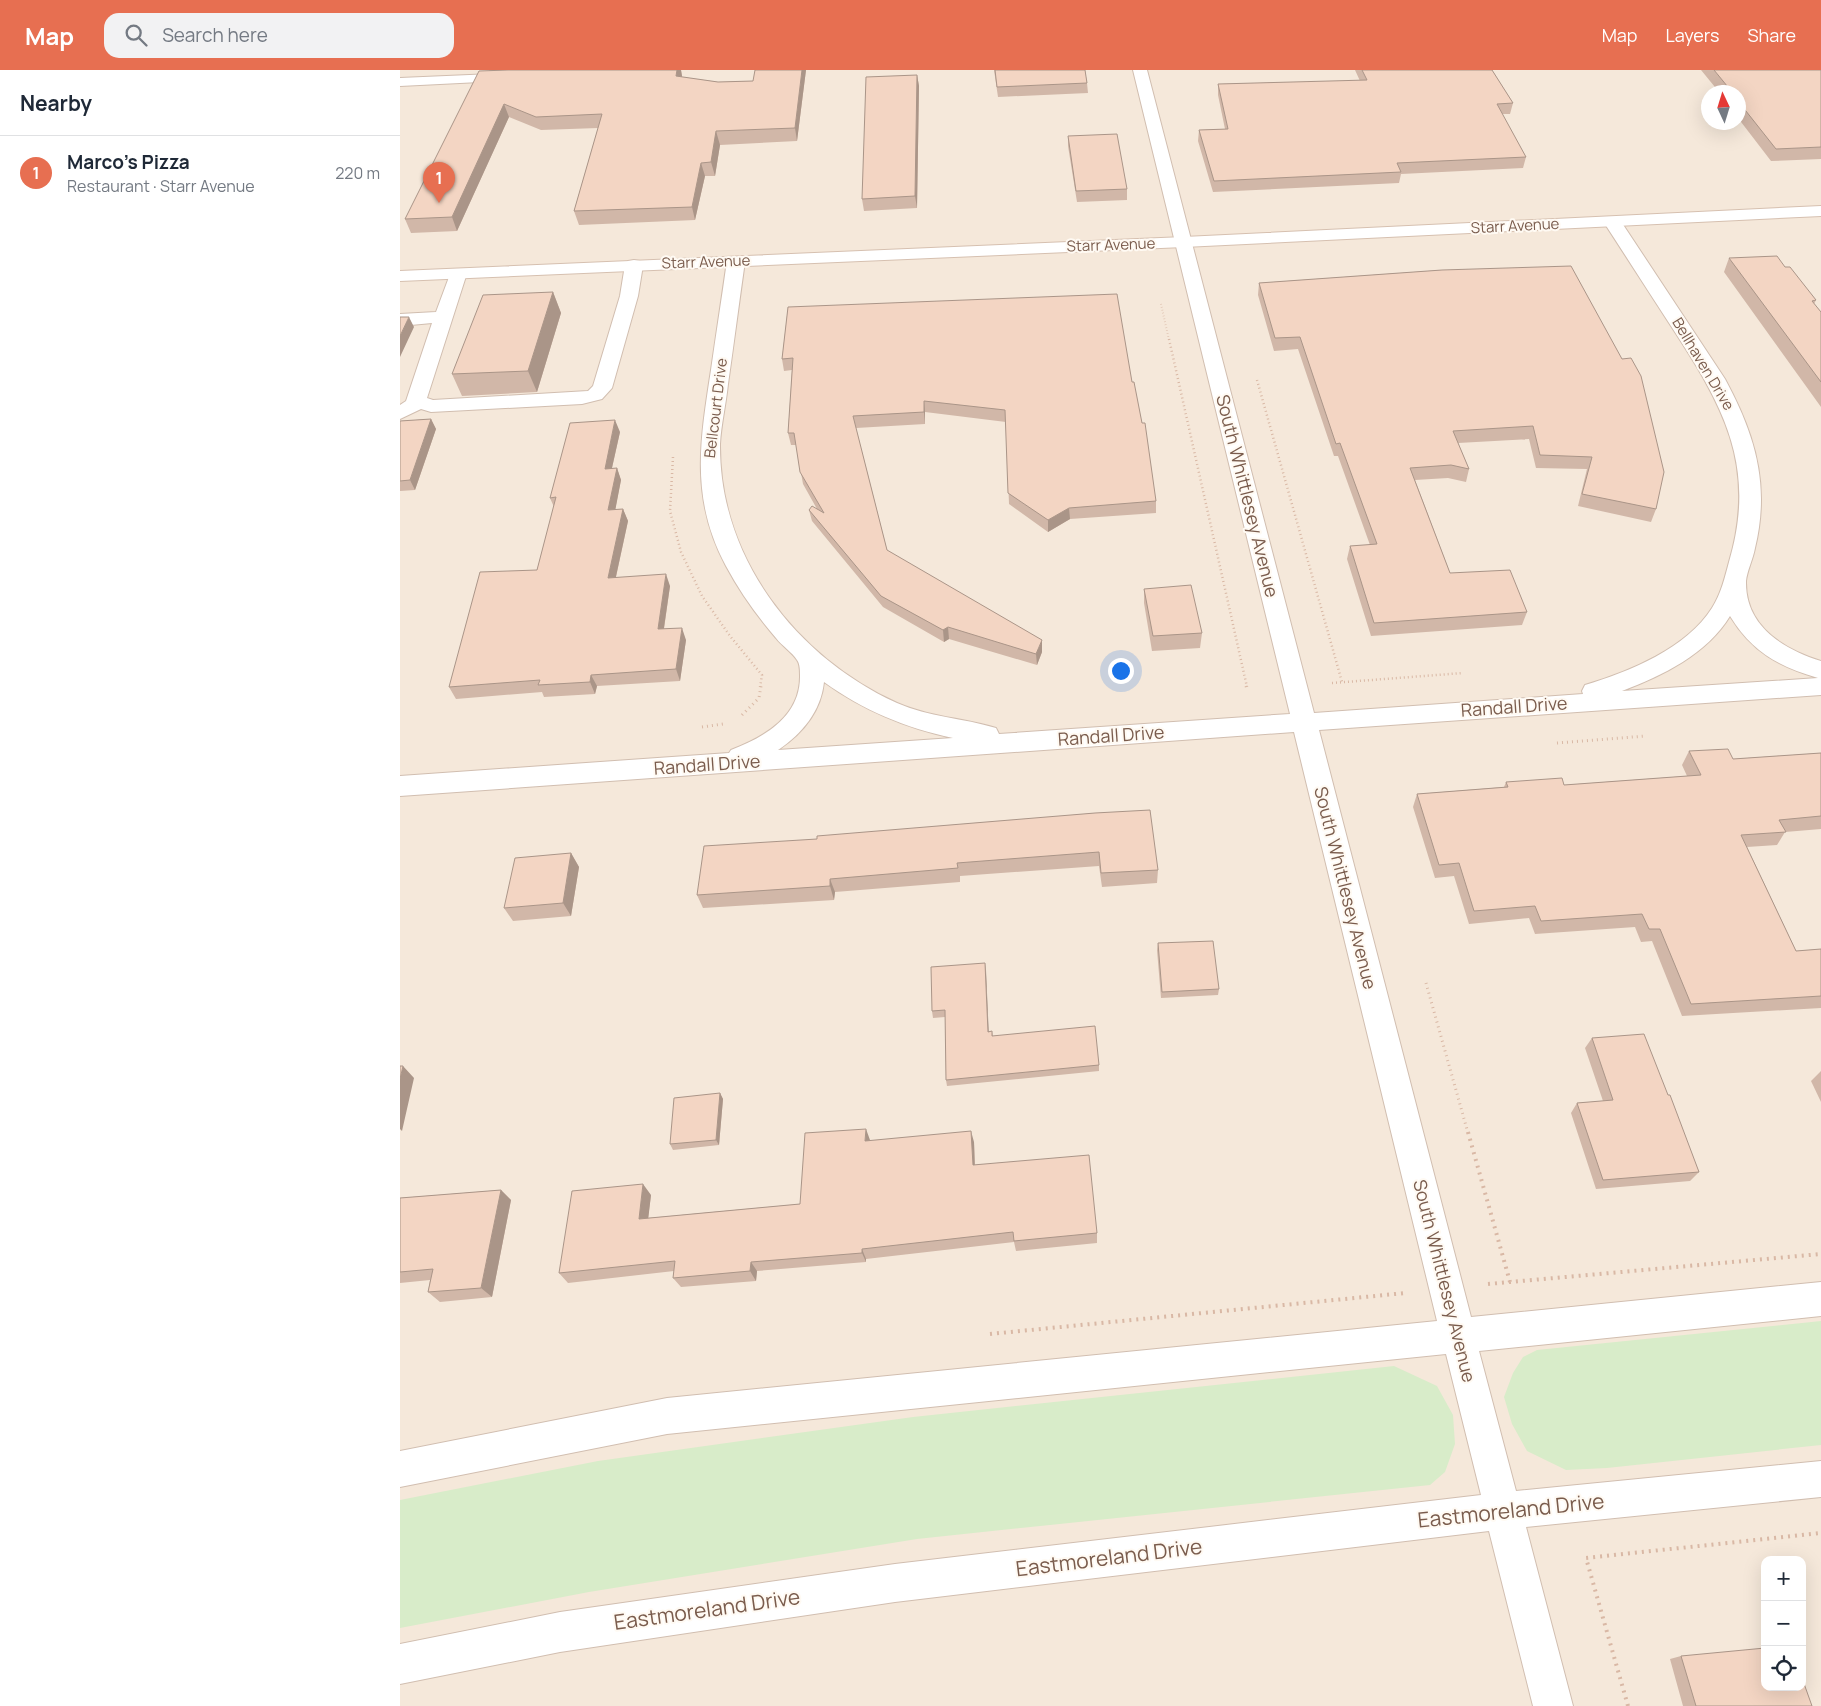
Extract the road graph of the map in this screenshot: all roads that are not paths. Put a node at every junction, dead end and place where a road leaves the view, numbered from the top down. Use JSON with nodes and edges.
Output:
{"nodes":[{"id":1,"x":1140,"y":70,"type":"edge"},
{"id":2,"x":527,"y":76,"type":"edge"},
{"id":3,"x":400,"y":82,"type":"edge"},
{"id":4,"x":1821,"y":210,"type":"edge"},
{"id":5,"x":1612,"y":221,"type":"junction"},
{"id":6,"x":1184,"y":242,"type":"junction"},
{"id":7,"x":736,"y":261,"type":"junction"},
{"id":8,"x":634,"y":265,"type":"junction"},
{"id":9,"x":458,"y":273,"type":"junction"},
{"id":10,"x":400,"y":276,"type":"edge"},
{"id":11,"x":445,"y":318,"type":"junction"},
{"id":12,"x":400,"y":320,"type":"edge"},
{"id":13,"x":416,"y":401,"type":"junction"},
{"id":14,"x":400,"y":413,"type":"edge"},
{"id":15,"x":1735,"y":580,"type":"junction"},
{"id":16,"x":801,"y":648,"type":"junction"},
{"id":17,"x":1821,"y":670,"type":"edge"},
{"id":18,"x":1821,"y":686,"type":"edge"},
{"id":19,"x":1542,"y":705,"type":"junction"},
{"id":20,"x":1303,"y":723,"type":"junction"},
{"id":21,"x":1036,"y":741,"type":"junction"},
{"id":22,"x":713,"y":764,"type":"junction"},
{"id":23,"x":400,"y":786,"type":"edge"},
{"id":24,"x":1821,"y":1299,"type":"edge"},
{"id":25,"x":1458,"y":1335,"type":"junction"},
{"id":26,"x":400,"y":1468,"type":"edge"},
{"id":27,"x":1821,"y":1479,"type":"edge"},
{"id":28,"x":1504,"y":1510,"type":"junction"},
{"id":29,"x":400,"y":1664,"type":"edge"},
{"id":30,"x":1554,"y":1706,"type":"edge"}],
"edges":[{"from":1,"to":6,"type":"street","name":"South Whittlesey Avenue"},
{"from":2,"to":3,"type":"street"},
{"from":4,"to":5,"type":"street","name":"Starr Avenue"},
{"from":5,"to":6,"type":"street","name":"Starr Avenue"},
{"from":5,"to":15,"type":"street","name":"Bellhaven Drive"},
{"from":6,"to":7,"type":"street","name":"Starr Avenue"},
{"from":6,"to":20,"type":"street","name":"South Whittlesey Avenue"},
{"from":7,"to":8,"type":"street","name":"Starr Avenue"},
{"from":7,"to":16,"type":"street","name":"Bellcourt Drive"},
{"from":8,"to":9,"type":"street","name":"Starr Avenue"},
{"from":8,"to":13,"type":"street"},
{"from":9,"to":10,"type":"street","name":"Starr Avenue"},
{"from":9,"to":11,"type":"street"},
{"from":11,"to":12,"type":"street"},
{"from":11,"to":13,"type":"street"},
{"from":13,"to":14,"type":"street"},
{"from":15,"to":17,"type":"street","name":"Bellhaven Drive"},
{"from":15,"to":19,"type":"street","name":"Bellhaven Drive"},
{"from":16,"to":21,"type":"street","name":"Bellcourt Drive"},
{"from":16,"to":22,"type":"street","name":"Bellcourt Drive"},
{"from":18,"to":19,"type":"street","name":"Randall Drive"},
{"from":19,"to":20,"type":"street","name":"Randall Drive"},
{"from":20,"to":21,"type":"street","name":"Randall Drive"},
{"from":20,"to":25,"type":"street","name":"South Whittlesey Avenue"},
{"from":21,"to":22,"type":"street","name":"Randall Drive"},
{"from":22,"to":23,"type":"street","name":"Randall Drive"},
{"from":24,"to":25,"type":"street"},
{"from":25,"to":26,"type":"street"},
{"from":25,"to":28,"type":"street","name":"South Whittlesey Avenue"},
{"from":27,"to":28,"type":"street","name":"Eastmoreland Drive"},
{"from":28,"to":29,"type":"street","name":"Eastmoreland Drive"},
{"from":28,"to":30,"type":"street","name":"South Whittlesey Avenue"}]}
